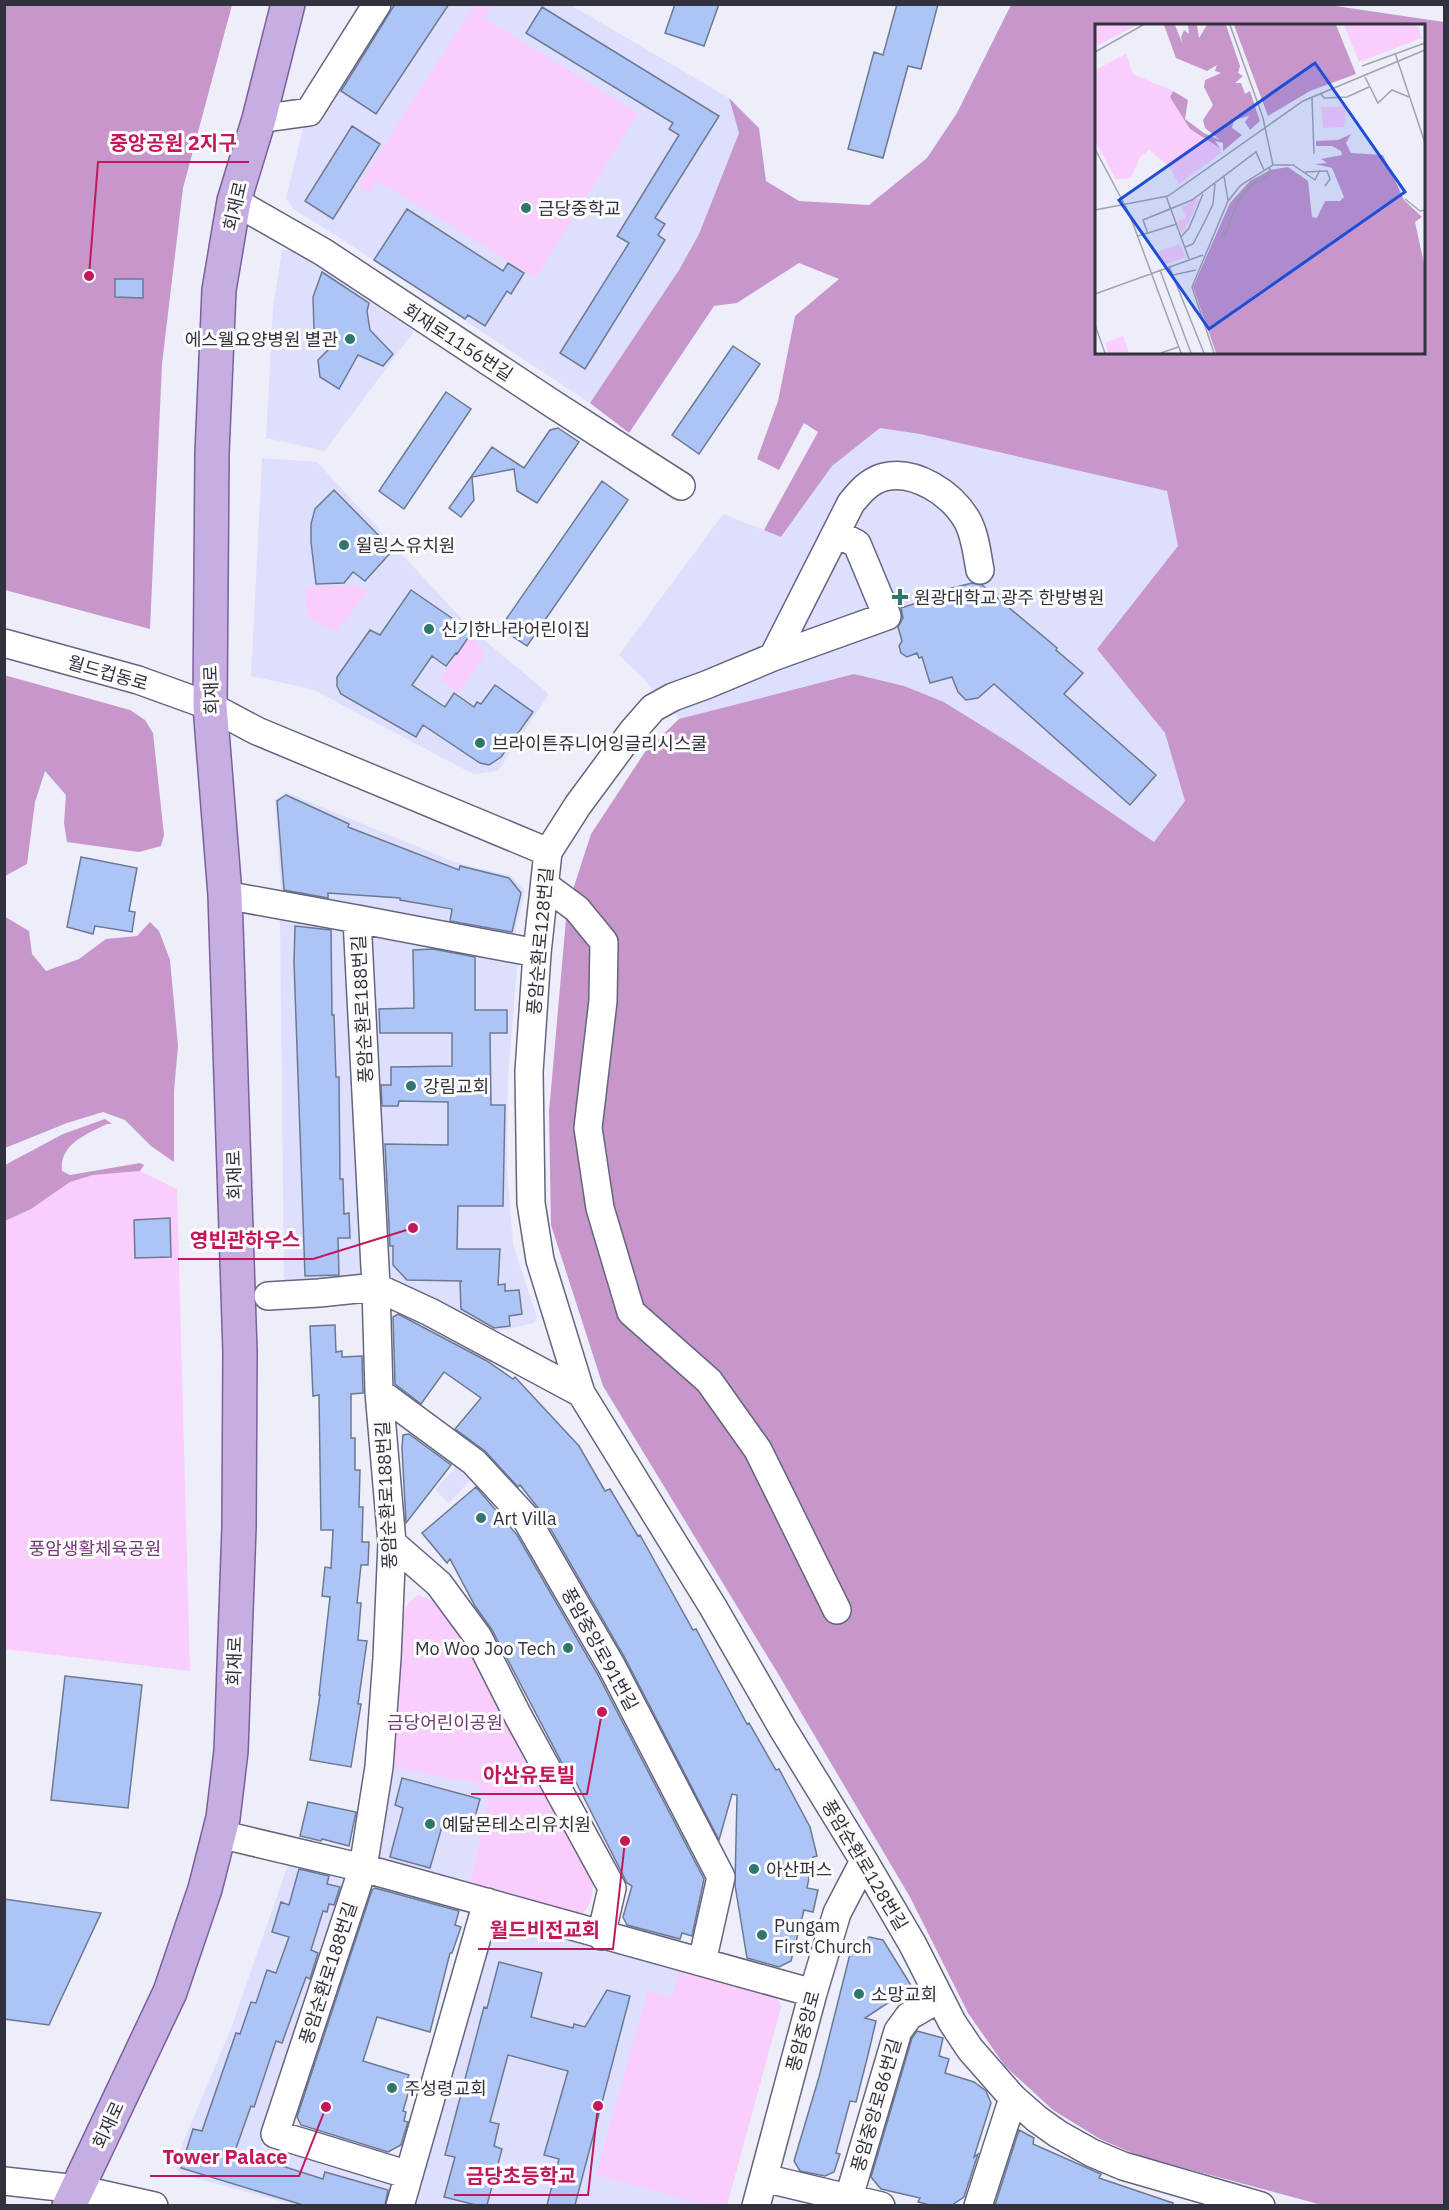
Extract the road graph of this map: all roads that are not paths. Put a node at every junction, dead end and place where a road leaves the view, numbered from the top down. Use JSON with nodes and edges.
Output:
{"nodes":[{"id":1,"x":288,"y":4,"type":"edge"},
{"id":2,"x":377,"y":4,"type":"edge"},
{"id":3,"x":259,"y":119,"type":"junction"},
{"id":4,"x":234,"y":201,"type":"junction"},
{"id":5,"x":681,"y":486,"type":"dead end"},
{"id":6,"x":836,"y":533,"type":"junction"},
{"id":7,"x":980,"y":570,"type":"dead end"},
{"id":8,"x":4,"y":643,"type":"edge"},
{"id":9,"x":773,"y":657,"type":"junction"},
{"id":10,"x":210,"y":706,"type":"junction"},
{"id":11,"x":548,"y":852,"type":"junction"},
{"id":12,"x":546,"y":886,"type":"junction"},
{"id":13,"x":225,"y":895,"type":"junction"},
{"id":14,"x":357,"y":919,"type":"junction"},
{"id":15,"x":537,"y":953,"type":"junction"},
{"id":16,"x":376,"y":1287,"type":"junction"},
{"id":17,"x":268,"y":1296,"type":"dead end"},
{"id":18,"x":379,"y":1392,"type":"junction"},
{"id":19,"x":581,"y":1393,"type":"junction"},
{"id":20,"x":392,"y":1543,"type":"junction"},
{"id":21,"x":837,"y":1610,"type":"dead end"},
{"id":22,"x":219,"y":1834,"type":"junction"},
{"id":23,"x":864,"y":1861,"type":"junction"},
{"id":24,"x":363,"y":1868,"type":"junction"},
{"id":25,"x":487,"y":1902,"type":"junction"},
{"id":26,"x":601,"y":1936,"type":"junction"},
{"id":27,"x":702,"y":1962,"type":"junction"},
{"id":28,"x":813,"y":1993,"type":"junction"},
{"id":29,"x":940,"y":1998,"type":"junction"},
{"id":30,"x":1013,"y":2098,"type":"junction"},
{"id":31,"x":409,"y":2175,"type":"junction"},
{"id":32,"x":764,"y":2178,"type":"junction"},
{"id":33,"x":4,"y":2181,"type":"edge"},
{"id":34,"x":73,"y":2197,"type":"edge"},
{"id":35,"x":849,"y":2197,"type":"junction"},
{"id":36,"x":154,"y":2205,"type":"edge"},
{"id":37,"x":400,"y":2205,"type":"edge"},
{"id":38,"x":756,"y":2205,"type":"edge"},
{"id":39,"x":881,"y":2205,"type":"edge"},
{"id":40,"x":978,"y":2205,"type":"edge"},
{"id":41,"x":1262,"y":2205,"type":"edge"}],
"edges":[{"from":1,"to":3,"type":"main road","name":"회재로"},
{"from":2,"to":3,"type":"street"},
{"from":3,"to":4,"type":"main road","name":"회재로"},
{"from":4,"to":5,"type":"street","name":"회재로1156번길"},
{"from":4,"to":10,"type":"main road","name":"회재로"},
{"from":6,"to":7,"type":"street"},
{"from":6,"to":9,"type":"street"},
{"from":6,"to":9,"type":"street"},
{"from":8,"to":10,"type":"street","name":"월드컵동로"},
{"from":9,"to":11,"type":"street"},
{"from":10,"to":11,"type":"street","name":"풍암순환로128번길"},
{"from":10,"to":13,"type":"main road","name":"회재로"},
{"from":11,"to":12,"type":"street","name":"풍암순환로128번길"},
{"from":12,"to":15,"type":"street","name":"풍암순환로128번길"},
{"from":12,"to":21,"type":"street"},
{"from":13,"to":14,"type":"street"},
{"from":13,"to":22,"type":"main road","name":"회재로"},
{"from":14,"to":15,"type":"street","name":"풍암순환로188번길"},
{"from":14,"to":16,"type":"street","name":"풍암순환로188번길"},
{"from":15,"to":19,"type":"street","name":"풍암순환로128번길"},
{"from":16,"to":17,"type":"street"},
{"from":16,"to":18,"type":"street","name":"풍암순환로188번길"},
{"from":16,"to":19,"type":"street"},
{"from":18,"to":20,"type":"street","name":"풍암순환로188번길"},
{"from":18,"to":27,"type":"street","name":"풍암중앙로91번길"},
{"from":19,"to":23,"type":"street","name":"풍암순환로128번길"},
{"from":20,"to":24,"type":"street","name":"풍암순환로188번길"},
{"from":20,"to":26,"type":"street"},
{"from":22,"to":24,"type":"street"},
{"from":22,"to":34,"type":"main road","name":"회재로"},
{"from":23,"to":28,"type":"street","name":"풍암중앙로"},
{"from":23,"to":29,"type":"street","name":"풍암순환로128번길"},
{"from":24,"to":25,"type":"street"},
{"from":24,"to":31,"type":"street","name":"풍암순환로188번길"},
{"from":25,"to":26,"type":"street"},
{"from":25,"to":31,"type":"street"},
{"from":26,"to":27,"type":"street"},
{"from":27,"to":28,"type":"street"},
{"from":28,"to":32,"type":"street","name":"풍암중앙로"},
{"from":29,"to":30,"type":"street","name":"풍암순환로128번길"},
{"from":29,"to":35,"type":"street","name":"풍암중앙로86번길"},
{"from":30,"to":40,"type":"street"},
{"from":30,"to":41,"type":"street","name":"풍암순환로128번길"},
{"from":31,"to":37,"type":"street"},
{"from":32,"to":35,"type":"street","name":"풍암중앙로86번길"},
{"from":32,"to":38,"type":"street","name":"풍암중앙로"},
{"from":33,"to":34,"type":"street"},
{"from":34,"to":36,"type":"street"},
{"from":35,"to":39,"type":"street","name":"풍암중앙로86번길"}]}
